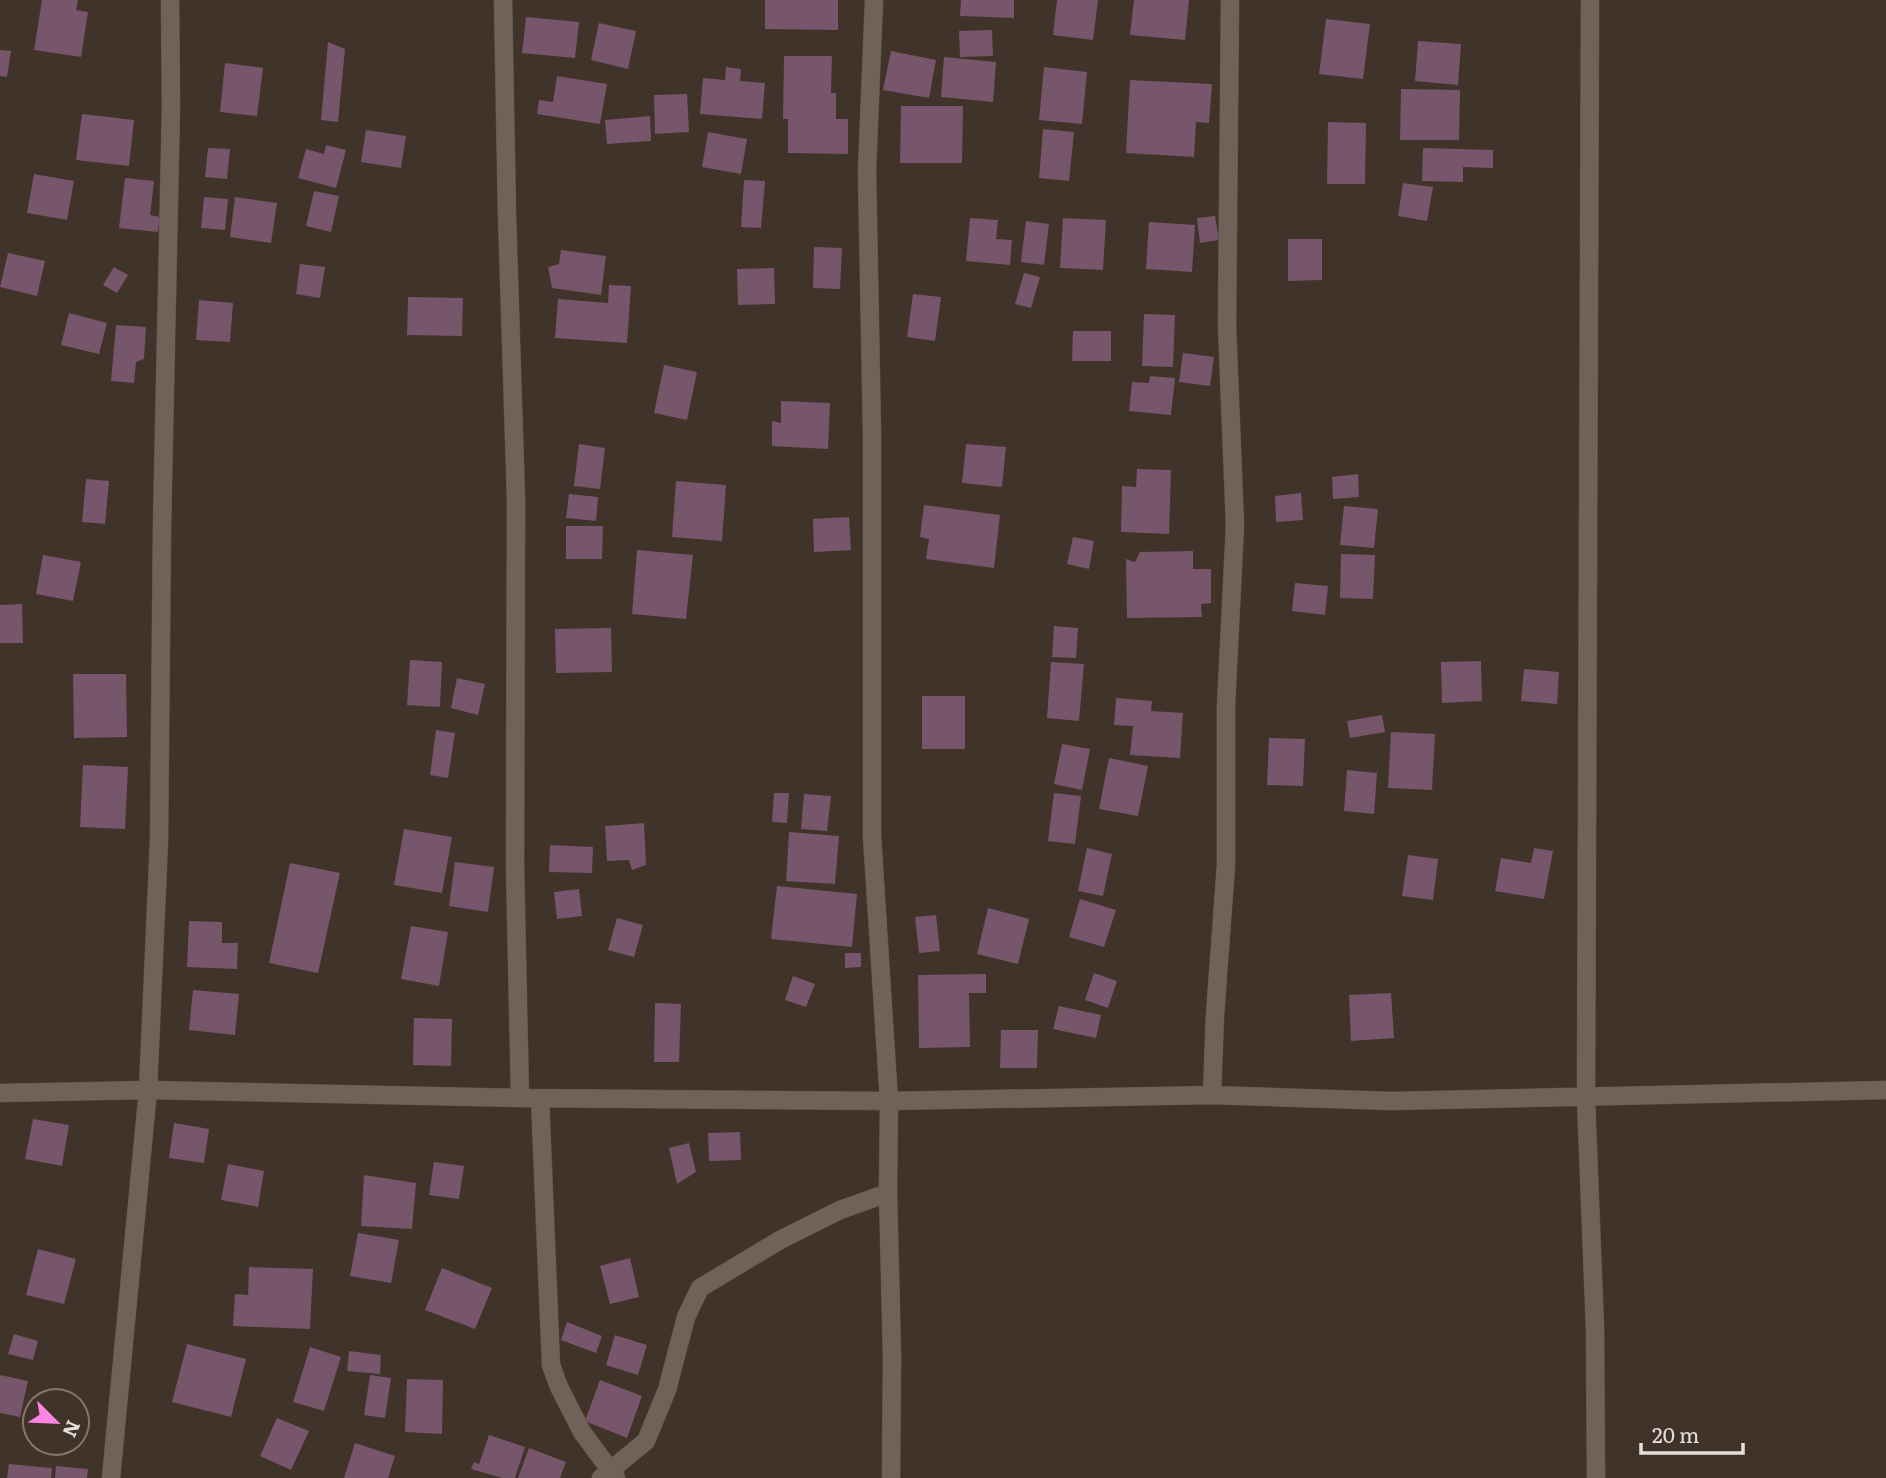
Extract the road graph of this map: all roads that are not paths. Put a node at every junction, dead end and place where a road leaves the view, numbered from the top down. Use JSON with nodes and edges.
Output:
{"nodes":[{"id":1,"x":170,"y":0,"type":"edge"},
{"id":2,"x":503,"y":0,"type":"edge"},
{"id":3,"x":874,"y":0,"type":"edge"},
{"id":4,"x":1230,"y":0,"type":"edge"},
{"id":5,"x":1590,"y":0,"type":"edge"},
{"id":6,"x":148,"y":1090,"type":"junction"},
{"id":7,"x":1886,"y":1090,"type":"edge"},
{"id":8,"x":0,"y":1093,"type":"edge"},
{"id":9,"x":1212,"y":1095,"type":"junction"},
{"id":10,"x":520,"y":1098,"type":"junction"},
{"id":11,"x":540,"y":1099,"type":"junction"},
{"id":12,"x":1586,"y":1099,"type":"junction"},
{"id":13,"x":889,"y":1101,"type":"junction"},
{"id":14,"x":888,"y":1193,"type":"junction"},
{"id":15,"x":609,"y":1476,"type":"edge"},
{"id":16,"x":111,"y":1478,"type":"edge"},
{"id":17,"x":891,"y":1478,"type":"edge"},
{"id":18,"x":1596,"y":1478,"type":"edge"}],
"edges":[{"from":1,"to":6,"type":"street"},
{"from":2,"to":10,"type":"street"},
{"from":3,"to":13,"type":"street"},
{"from":4,"to":9,"type":"street"},
{"from":5,"to":12,"type":"street"},
{"from":6,"to":8,"type":"street"},
{"from":6,"to":10,"type":"street"},
{"from":6,"to":16,"type":"street"},
{"from":7,"to":12,"type":"street"},
{"from":9,"to":12,"type":"street"},
{"from":9,"to":13,"type":"street"},
{"from":10,"to":11,"type":"street"},
{"from":11,"to":13,"type":"street"},
{"from":11,"to":15,"type":"street"},
{"from":12,"to":18,"type":"street"},
{"from":13,"to":14,"type":"street"},
{"from":14,"to":15,"type":"street"},
{"from":14,"to":17,"type":"street"}]}
